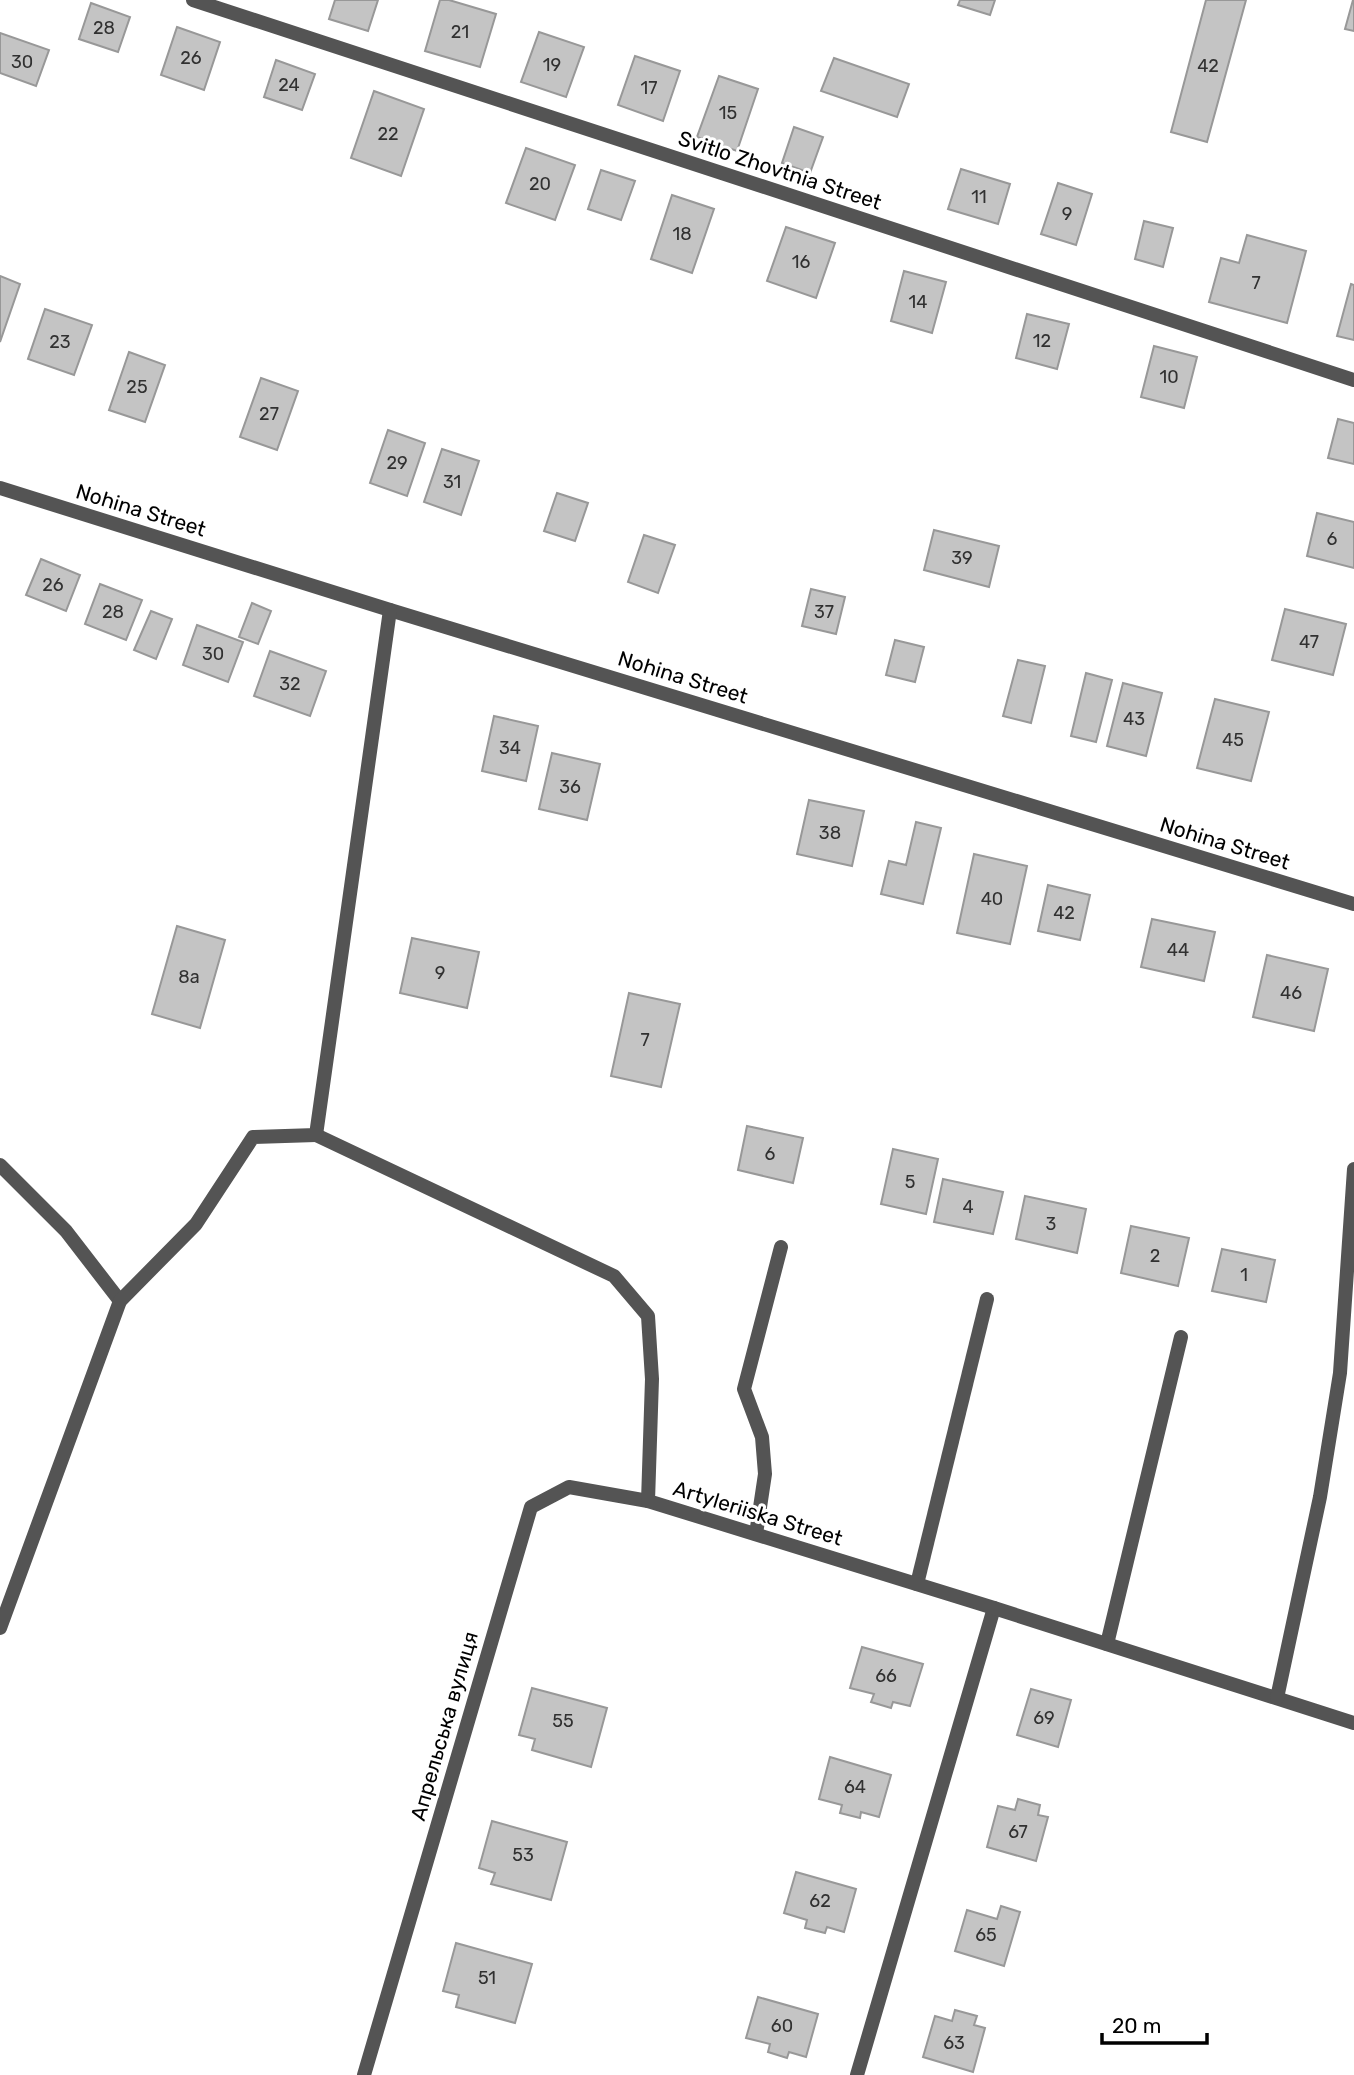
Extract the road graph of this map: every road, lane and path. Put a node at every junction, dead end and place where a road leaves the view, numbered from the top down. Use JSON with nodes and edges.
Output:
{"nodes":[{"id":1,"x":193,"y":0,"type":"edge"},
{"id":2,"x":1354,"y":380,"type":"edge"},
{"id":3,"x":0,"y":488,"type":"edge"},
{"id":4,"x":390,"y":610,"type":"junction"},
{"id":5,"x":1354,"y":904,"type":"edge"},
{"id":6,"x":316,"y":1135,"type":"junction"},
{"id":7,"x":0,"y":1166,"type":"edge"},
{"id":8,"x":1354,"y":1169,"type":"edge"},
{"id":9,"x":781,"y":1247,"type":"dead end"},
{"id":10,"x":987,"y":1299,"type":"dead end"},
{"id":11,"x":120,"y":1301,"type":"junction"},
{"id":12,"x":1181,"y":1337,"type":"dead end"},
{"id":13,"x":648,"y":1501,"type":"junction"},
{"id":14,"x":757,"y":1534,"type":"junction"},
{"id":15,"x":917,"y":1584,"type":"junction"},
{"id":16,"x":994,"y":1608,"type":"junction"},
{"id":17,"x":0,"y":1628,"type":"edge"},
{"id":18,"x":1107,"y":1644,"type":"junction"},
{"id":19,"x":1277,"y":1698,"type":"junction"},
{"id":20,"x":1354,"y":1723,"type":"edge"},
{"id":21,"x":363,"y":2075,"type":"edge"},
{"id":22,"x":858,"y":2075,"type":"edge"}],
"edges":[{"from":1,"to":2,"type":"street","name":"Svitlo Zhovtnia Street"},
{"from":3,"to":4,"type":"street","name":"Nohina Street"},
{"from":4,"to":5,"type":"street","name":"Nohina Street"},
{"from":4,"to":6,"type":"street"},
{"from":6,"to":11,"type":"street"},
{"from":6,"to":13,"type":"street","name":"Artyleriiska Street"},
{"from":7,"to":11,"type":"street"},
{"from":8,"to":19,"type":"street"},
{"from":9,"to":14,"type":"street"},
{"from":10,"to":15,"type":"street"},
{"from":11,"to":17,"type":"street"},
{"from":12,"to":18,"type":"street"},
{"from":13,"to":14,"type":"street","name":"Artyleriiska Street"},
{"from":13,"to":21,"type":"street","name":"Апрельська вулиця"},
{"from":14,"to":15,"type":"street","name":"Artyleriiska Street"},
{"from":15,"to":16,"type":"street","name":"Artyleriiska Street"},
{"from":16,"to":18,"type":"street","name":"Artyleriiska Street"},
{"from":16,"to":22,"type":"street"},
{"from":18,"to":19,"type":"street","name":"Artyleriiska Street"},
{"from":19,"to":20,"type":"street","name":"Artyleriiska Street"}]}
